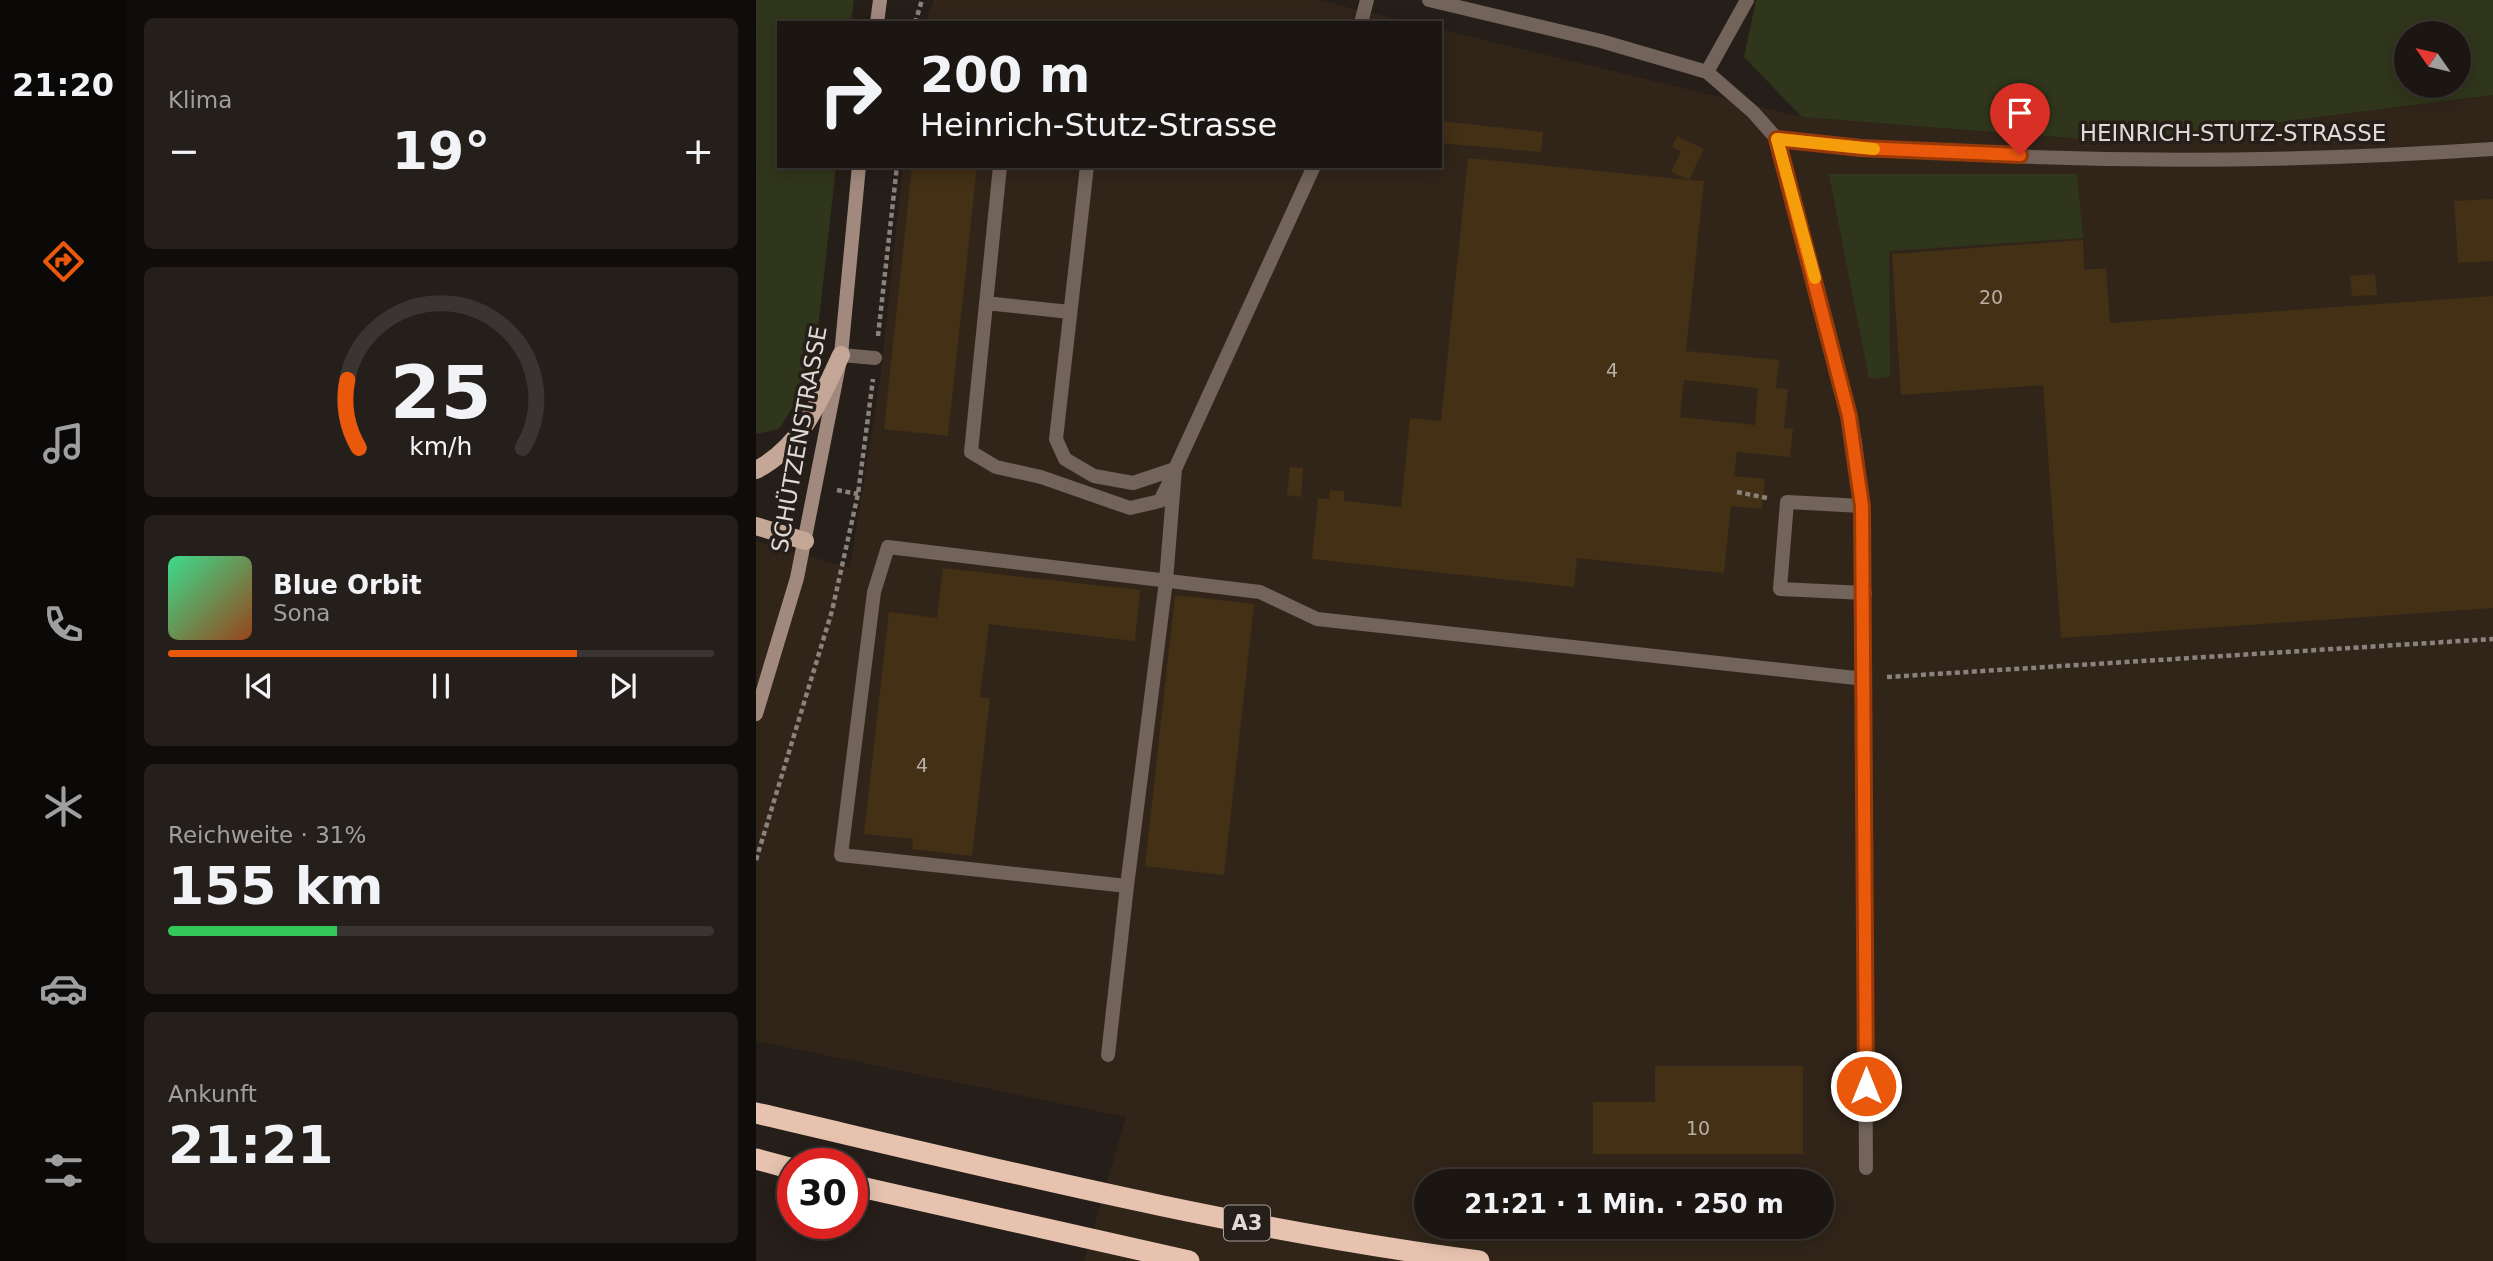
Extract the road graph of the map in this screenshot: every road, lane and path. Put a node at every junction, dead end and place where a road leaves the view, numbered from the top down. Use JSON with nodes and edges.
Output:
{"nodes":[{"id":1,"x":880,"y":0,"type":"edge"},
{"id":2,"x":922,"y":0,"type":"edge"},
{"id":3,"x":1367,"y":0,"type":"edge"},
{"id":4,"x":1429,"y":0,"type":"edge"},
{"id":5,"x":1747,"y":0,"type":"edge"},
{"id":6,"x":877,"y":21,"type":"edge"},
{"id":7,"x":916,"y":21,"type":"edge"},
{"id":8,"x":1362,"y":21,"type":"edge"},
{"id":9,"x":1707,"y":72,"type":"junction"},
{"id":10,"x":1777,"y":139,"type":"junction"},
{"id":11,"x":2493,"y":149,"type":"edge"},
{"id":12,"x":859,"y":168,"type":"edge"},
{"id":13,"x":897,"y":168,"type":"edge"},
{"id":14,"x":1000,"y":168,"type":"edge"},
{"id":15,"x":1087,"y":168,"type":"edge"},
{"id":16,"x":1313,"y":168,"type":"edge"},
{"id":17,"x":986,"y":303,"type":"junction"},
{"id":18,"x":1070,"y":312,"type":"junction"},
{"id":19,"x":841,"y":355,"type":"junction"},
{"id":20,"x":876,"y":358,"type":"junction"},
{"id":21,"x":756,"y":470,"type":"edge"},
{"id":22,"x":1175,"y":470,"type":"junction"},
{"id":23,"x":842,"y":491,"type":"dead end"},
{"id":24,"x":858,"y":494,"type":"junction"},
{"id":25,"x":1862,"y":506,"type":"junction"},
{"id":26,"x":756,"y":526,"type":"edge"},
{"id":27,"x":805,"y":541,"type":"junction"},
{"id":28,"x":1166,"y":581,"type":"junction"},
{"id":29,"x":1865,"y":593,"type":"junction"},
{"id":30,"x":2493,"y":639,"type":"edge"},
{"id":31,"x":1865,"y":679,"type":"junction"},
{"id":32,"x":756,"y":714,"type":"edge"},
{"id":33,"x":756,"y":860,"type":"edge"},
{"id":34,"x":1127,"y":886,"type":"junction"},
{"id":35,"x":1108,"y":1055,"type":"dead end"},
{"id":36,"x":756,"y":1113,"type":"edge"},
{"id":37,"x":756,"y":1159,"type":"edge"},
{"id":38,"x":777,"y":1165,"type":"edge"},
{"id":39,"x":1866,"y":1168,"type":"dead end"},
{"id":40,"x":868,"y":1189,"type":"edge"},
{"id":41,"x":1189,"y":1261,"type":"edge"},
{"id":42,"x":1479,"y":1261,"type":"edge"}],
"edges":[{"from":1,"to":6,"type":"main road"},
{"from":2,"to":7,"type":"path"},
{"from":3,"to":8,"type":"street"},
{"from":4,"to":9,"type":"street"},
{"from":5,"to":9,"type":"street"},
{"from":9,"to":10,"type":"street"},
{"from":10,"to":11,"type":"street","name":"HEINRICH-STUTZ-STRASSE"},
{"from":10,"to":25,"type":"street"},
{"from":12,"to":19,"type":"main road","name":"SCHÜTZENSTRASSE"},
{"from":13,"to":20,"type":"path"},
{"from":14,"to":17,"type":"street"},
{"from":15,"to":18,"type":"street"},
{"from":16,"to":22,"type":"street"},
{"from":17,"to":18,"type":"street"},
{"from":17,"to":22,"type":"street"},
{"from":18,"to":22,"type":"street"},
{"from":19,"to":20,"type":"street"},
{"from":19,"to":21,"type":"main road"},
{"from":19,"to":27,"type":"main road","name":"SCHÜTZENSTRASSE"},
{"from":20,"to":24,"type":"path"},
{"from":22,"to":28,"type":"street"},
{"from":23,"to":24,"type":"path"},
{"from":24,"to":33,"type":"path"},
{"from":25,"to":29,"type":"street"},
{"from":25,"to":29,"type":"street"},
{"from":26,"to":27,"type":"main road"},
{"from":27,"to":32,"type":"main road","name":"SCHÜTZENSTRASSE"},
{"from":28,"to":31,"type":"street"},
{"from":28,"to":34,"type":"street"},
{"from":28,"to":34,"type":"street"},
{"from":29,"to":31,"type":"street"},
{"from":30,"to":31,"type":"path"},
{"from":31,"to":39,"type":"street"},
{"from":34,"to":35,"type":"street"},
{"from":36,"to":42,"type":"highway","number":"A3"},
{"from":37,"to":38,"type":"highway"},
{"from":40,"to":41,"type":"highway"}]}
